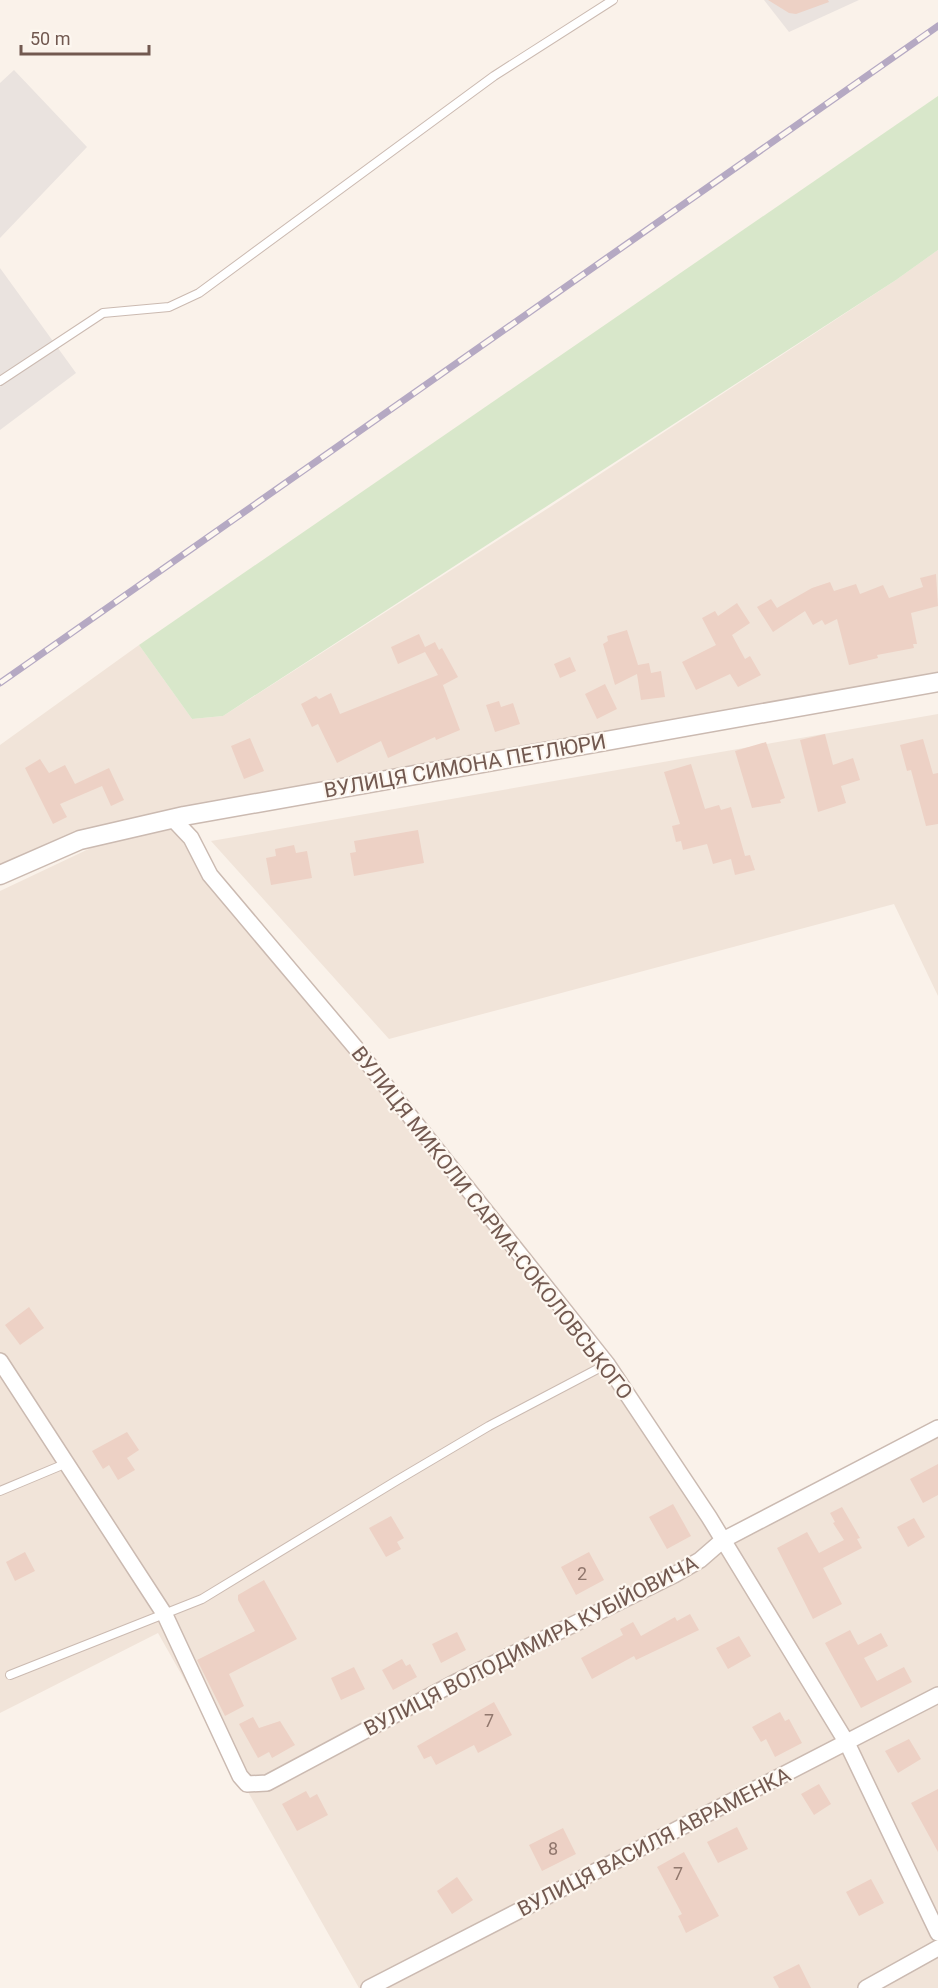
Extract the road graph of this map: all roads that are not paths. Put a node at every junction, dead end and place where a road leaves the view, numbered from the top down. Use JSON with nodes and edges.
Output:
{"nodes":[{"id":1,"x":614,"y":0,"type":"edge"},
{"id":2,"x":0,"y":381,"type":"edge"},
{"id":3,"x":938,"y":682,"type":"edge"},
{"id":4,"x":173,"y":819,"type":"junction"},
{"id":5,"x":0,"y":875,"type":"edge"},
{"id":6,"x":0,"y":1361,"type":"edge"},
{"id":7,"x":608,"y":1364,"type":"junction"},
{"id":8,"x":938,"y":1428,"type":"edge"},
{"id":9,"x":69,"y":1463,"type":"junction"},
{"id":10,"x":0,"y":1491,"type":"edge"},
{"id":11,"x":723,"y":1540,"type":"junction"},
{"id":12,"x":165,"y":1615,"type":"junction"},
{"id":13,"x":10,"y":1675,"type":"dead end"},
{"id":14,"x":938,"y":1695,"type":"edge"},
{"id":15,"x":847,"y":1743,"type":"junction"},
{"id":16,"x":938,"y":1933,"type":"edge"},
{"id":17,"x":938,"y":1948,"type":"edge"},
{"id":18,"x":369,"y":1988,"type":"edge"},
{"id":19,"x":866,"y":1988,"type":"edge"}],
"edges":[{"from":1,"to":2,"type":"lane"},
{"from":3,"to":4,"type":"street","name":"ВУЛИЦЯ СИМОНА ПЕТЛЮРИ"},
{"from":4,"to":5,"type":"street","name":"ВУЛИЦЯ СИМОНА ПЕТЛЮРИ"},
{"from":4,"to":7,"type":"street","name":"ВУЛИЦЯ МИКОЛИ САРМА-СОКОЛОВСЬКОГО"},
{"from":6,"to":9,"type":"street"},
{"from":7,"to":11,"type":"street","name":"ВУЛИЦЯ МИКОЛИ САРМА-СОКОЛОВСЬКОГО"},
{"from":7,"to":12,"type":"lane"},
{"from":8,"to":11,"type":"street","name":"ВУЛИЦЯ ВОЛОДИМИРА КУБІЙОВИЧА"},
{"from":9,"to":10,"type":"lane"},
{"from":9,"to":12,"type":"street"},
{"from":11,"to":12,"type":"street","name":"ВУЛИЦЯ ВОЛОДИМИРА КУБІЙОВИЧА"},
{"from":11,"to":15,"type":"street","name":"ВУЛИЦЯ МИКОЛИ САРМА-СОКОЛОВСЬКОГО"},
{"from":12,"to":13,"type":"lane"},
{"from":14,"to":15,"type":"street","name":"ВУЛИЦЯ ВАСИЛЯ АВРАМЕНКА"},
{"from":15,"to":16,"type":"street","name":"ВУЛИЦЯ МИКОЛИ САРМА-СОКОЛОВСЬКОГО"},
{"from":15,"to":18,"type":"street","name":"ВУЛИЦЯ ВАСИЛЯ АВРАМЕНКА"},
{"from":17,"to":19,"type":"street"}]}
